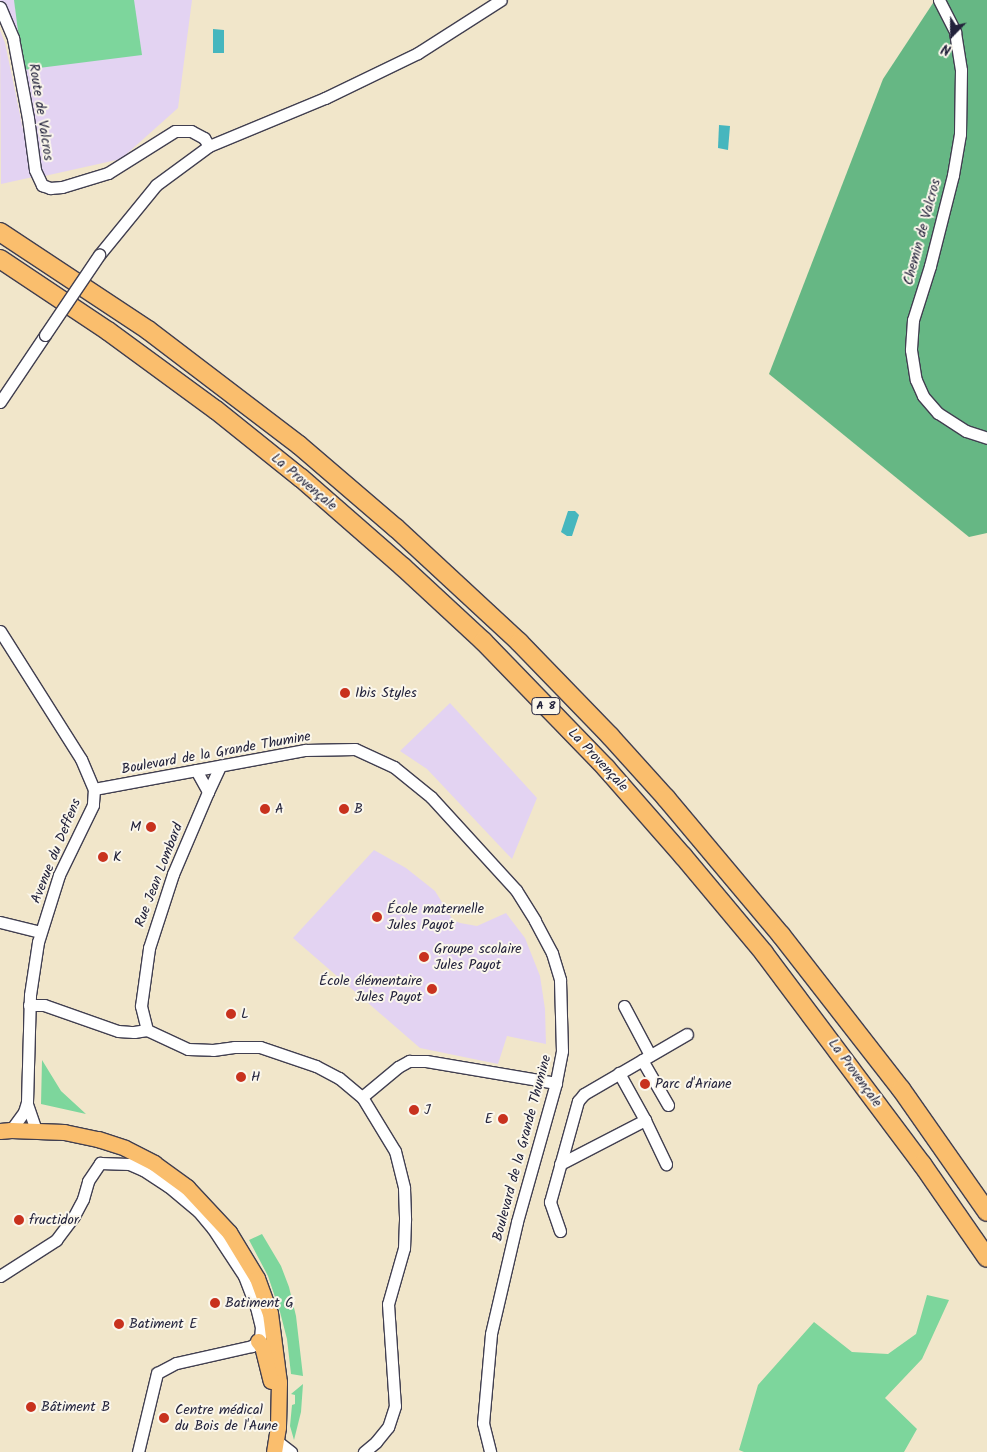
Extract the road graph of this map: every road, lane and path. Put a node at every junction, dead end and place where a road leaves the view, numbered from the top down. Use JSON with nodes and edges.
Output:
{"nodes":[{"id":1,"x":501,"y":0,"type":"edge"},
{"id":2,"x":939,"y":0,"type":"edge"},
{"id":3,"x":0,"y":7,"type":"edge"},
{"id":4,"x":209,"y":146,"type":"junction"},
{"id":5,"x":0,"y":232,"type":"edge"},
{"id":6,"x":0,"y":259,"type":"edge"},
{"id":7,"x":0,"y":402,"type":"edge"},
{"id":8,"x":987,"y":438,"type":"edge"},
{"id":9,"x":0,"y":631,"type":"edge"},
{"id":10,"x":220,"y":766,"type":"junction"},
{"id":11,"x":196,"y":770,"type":"junction"},
{"id":12,"x":94,"y":789,"type":"junction"},
{"id":13,"x":208,"y":792,"type":"junction"},
{"id":14,"x":0,"y":922,"type":"edge"},
{"id":15,"x":40,"y":932,"type":"junction"},
{"id":16,"x":29,"y":1005,"type":"junction"},
{"id":17,"x":624,"y":1006,"type":"dead end"},
{"id":18,"x":147,"y":1030,"type":"junction"},
{"id":19,"x":687,"y":1034,"type":"dead end"},
{"id":20,"x":646,"y":1058,"type":"junction"},
{"id":21,"x":619,"y":1073,"type":"junction"},
{"id":22,"x":556,"y":1083,"type":"junction"},
{"id":23,"x":362,"y":1097,"type":"junction"},
{"id":24,"x":27,"y":1102,"type":"junction"},
{"id":25,"x":668,"y":1105,"type":"dead end"},
{"id":26,"x":645,"y":1120,"type":"junction"},
{"id":27,"x":6,"y":1130,"type":"edge"},
{"id":28,"x":36,"y":1130,"type":"junction"},
{"id":29,"x":560,"y":1164,"type":"junction"},
{"id":30,"x":666,"y":1164,"type":"dead end"},
{"id":31,"x":987,"y":1212,"type":"edge"},
{"id":32,"x":560,"y":1231,"type":"dead end"},
{"id":33,"x":987,"y":1258,"type":"edge"},
{"id":34,"x":0,"y":1276,"type":"edge"},
{"id":35,"x":255,"y":1344,"type":"junction"},
{"id":36,"x":276,"y":1440,"type":"edge"},
{"id":37,"x":138,"y":1452,"type":"edge"},
{"id":38,"x":291,"y":1452,"type":"edge"},
{"id":39,"x":364,"y":1452,"type":"edge"},
{"id":40,"x":490,"y":1452,"type":"edge"}],
"edges":[{"from":1,"to":4,"type":"street"},
{"from":2,"to":8,"type":"street","name":"Chemin de Valcros"},
{"from":3,"to":4,"type":"street","name":"Route de Valcros"},
{"from":4,"to":7,"type":"street","bridge":true},
{"from":5,"to":31,"type":"highway","name":"La Provençale","number":"A 8"},
{"from":6,"to":33,"type":"highway","name":"La Provençale","number":"A 8"},
{"from":9,"to":12,"type":"street"},
{"from":10,"to":11,"type":"street","name":"Boulevard de la Grande Thumine"},
{"from":10,"to":13,"type":"street","name":"Rue Jean Lombard"},
{"from":10,"to":22,"type":"street","name":"Boulevard de la Grande Thumine"},
{"from":11,"to":12,"type":"street","name":"Boulevard de la Grande Thumine"},
{"from":11,"to":13,"type":"street"},
{"from":12,"to":15,"type":"street","name":"Avenue du Deffens"},
{"from":13,"to":18,"type":"street","name":"Rue Jean Lombard"},
{"from":14,"to":15,"type":"street"},
{"from":15,"to":16,"type":"street","name":"Avenue du Deffens"},
{"from":16,"to":18,"type":"street"},
{"from":16,"to":24,"type":"street","name":"Avenue du Deffens"},
{"from":17,"to":20,"type":"street"},
{"from":18,"to":23,"type":"street"},
{"from":19,"to":20,"type":"street"},
{"from":20,"to":21,"type":"street"},
{"from":20,"to":25,"type":"street"},
{"from":21,"to":26,"type":"street"},
{"from":21,"to":29,"type":"street"},
{"from":22,"to":23,"type":"street"},
{"from":22,"to":40,"type":"street","name":"Boulevard de la Grande Thumine"},
{"from":23,"to":39,"type":"street"},
{"from":24,"to":27,"type":"street","name":"Avenue du Deffens"},
{"from":24,"to":28,"type":"street","name":"Avenue du Deffens"},
{"from":26,"to":29,"type":"street"},
{"from":26,"to":30,"type":"street"},
{"from":27,"to":28,"type":"main road"},
{"from":28,"to":36,"type":"main road"},
{"from":29,"to":32,"type":"street"},
{"from":34,"to":35,"type":"street"},
{"from":35,"to":36,"type":"main road"},
{"from":35,"to":37,"type":"street"},
{"from":36,"to":38,"type":"street"}]}
